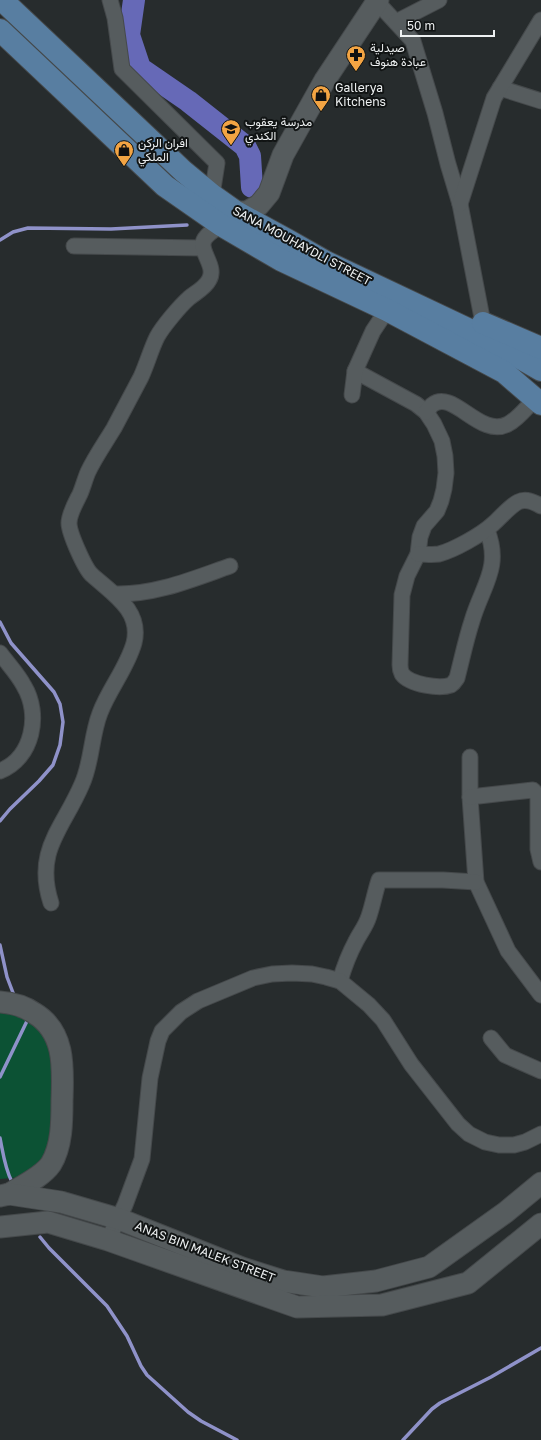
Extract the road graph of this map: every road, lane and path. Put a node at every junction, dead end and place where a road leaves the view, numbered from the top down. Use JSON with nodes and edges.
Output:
{"nodes":[{"id":1,"x":2,"y":0,"type":"edge"},
{"id":2,"x":110,"y":0,"type":"edge"},
{"id":3,"x":439,"y":0,"type":"edge"},
{"id":4,"x":378,"y":1,"type":"edge"},
{"id":5,"x":0,"y":11,"type":"edge"},
{"id":6,"x":541,"y":20,"type":"edge"},
{"id":7,"x":396,"y":22,"type":"junction"},
{"id":8,"x":0,"y":30,"type":"edge"},
{"id":9,"x":500,"y":88,"type":"junction"},
{"id":10,"x":541,"y":101,"type":"edge"},
{"id":11,"x":212,"y":195,"type":"junction"},
{"id":12,"x":460,"y":204,"type":"junction"},
{"id":13,"x":228,"y":218,"type":"junction"},
{"id":14,"x":74,"y":246,"type":"dead end"},
{"id":15,"x":203,"y":248,"type":"junction"},
{"id":16,"x":386,"y":310,"type":"junction"},
{"id":17,"x":479,"y":328,"type":"junction"},
{"id":18,"x":541,"y":348,"type":"edge"},
{"id":19,"x":465,"y":352,"type":"junction"},
{"id":20,"x":541,"y":370,"type":"edge"},
{"id":21,"x":356,"y":371,"type":"junction"},
{"id":22,"x":352,"y":395,"type":"dead end"},
{"id":23,"x":539,"y":399,"type":"edge"},
{"id":24,"x":426,"y":412,"type":"junction"},
{"id":25,"x":541,"y":506,"type":"edge"},
{"id":26,"x":486,"y":530,"type":"junction"},
{"id":27,"x":418,"y":554,"type":"junction"},
{"id":28,"x":230,"y":566,"type":"dead end"},
{"id":29,"x":115,"y":594,"type":"junction"},
{"id":30,"x":0,"y":653,"type":"edge"},
{"id":31,"x":470,"y":757,"type":"dead end"},
{"id":32,"x":0,"y":770,"type":"edge"},
{"id":33,"x":470,"y":797,"type":"junction"},
{"id":34,"x":541,"y":862,"type":"edge"},
{"id":35,"x":476,"y":882,"type":"junction"},
{"id":36,"x":51,"y":903,"type":"dead end"},
{"id":37,"x":340,"y":982,"type":"junction"},
{"id":38,"x":541,"y":995,"type":"edge"},
{"id":39,"x":0,"y":1002,"type":"edge"},
{"id":40,"x":491,"y":1038,"type":"dead end"},
{"id":41,"x":541,"y":1071,"type":"edge"},
{"id":42,"x":541,"y":1134,"type":"edge"},
{"id":43,"x":541,"y":1183,"type":"edge"},
{"id":44,"x":4,"y":1195,"type":"edge"},
{"id":45,"x":119,"y":1219,"type":"junction"},
{"id":46,"x":541,"y":1224,"type":"edge"},
{"id":47,"x":0,"y":1227,"type":"edge"},
{"id":48,"x":108,"y":1240,"type":"junction"}],
"edges":[{"from":1,"to":5,"type":"main road"},
{"from":1,"to":11,"type":"main road","name":"SANA MOUHAYDLI STREET"},
{"from":2,"to":11,"type":"street"},
{"from":3,"to":7,"type":"street"},
{"from":4,"to":7,"type":"street"},
{"from":4,"to":13,"type":"main road"},
{"from":6,"to":9,"type":"street"},
{"from":7,"to":12,"type":"street"},
{"from":8,"to":13,"type":"main road"},
{"from":9,"to":10,"type":"street"},
{"from":9,"to":12,"type":"street"},
{"from":11,"to":13,"type":"main road","name":"SANA MOUHAYDLI STREET"},
{"from":12,"to":17,"type":"street"},
{"from":13,"to":15,"type":"street"},
{"from":13,"to":16,"type":"main road"},
{"from":13,"to":17,"type":"main road","name":"SANA MOUHAYDLI STREET"},
{"from":14,"to":15,"type":"street"},
{"from":15,"to":29,"type":"street"},
{"from":16,"to":19,"type":"main road"},
{"from":16,"to":21,"type":"street"},
{"from":17,"to":18,"type":"main road"},
{"from":17,"to":19,"type":"street"},
{"from":17,"to":20,"type":"main road","name":"SANA MOUHAYDLI STREET"},
{"from":19,"to":23,"type":"main road"},
{"from":21,"to":22,"type":"street"},
{"from":21,"to":24,"type":"street"},
{"from":23,"to":24,"type":"street"},
{"from":24,"to":27,"type":"street"},
{"from":25,"to":26,"type":"street"},
{"from":26,"to":27,"type":"street"},
{"from":26,"to":27,"type":"street"},
{"from":28,"to":29,"type":"street"},
{"from":29,"to":36,"type":"street"},
{"from":30,"to":32,"type":"street"},
{"from":31,"to":33,"type":"street"},
{"from":33,"to":34,"type":"street"},
{"from":33,"to":35,"type":"street"},
{"from":35,"to":37,"type":"street"},
{"from":35,"to":38,"type":"street"},
{"from":37,"to":42,"type":"street"},
{"from":37,"to":45,"type":"street"},
{"from":39,"to":44,"type":"main road"},
{"from":40,"to":41,"type":"street"},
{"from":43,"to":45,"type":"main road","name":"ANAS BIN MALEK STREET"},
{"from":44,"to":45,"type":"main road","name":"ANAS BIN MALEK STREET"},
{"from":45,"to":48,"type":"street"},
{"from":46,"to":48,"type":"main road","name":"ANAS BIN MALEK STREET"},
{"from":47,"to":48,"type":"main road","name":"ANAS BIN MALEK STREET"}]}
